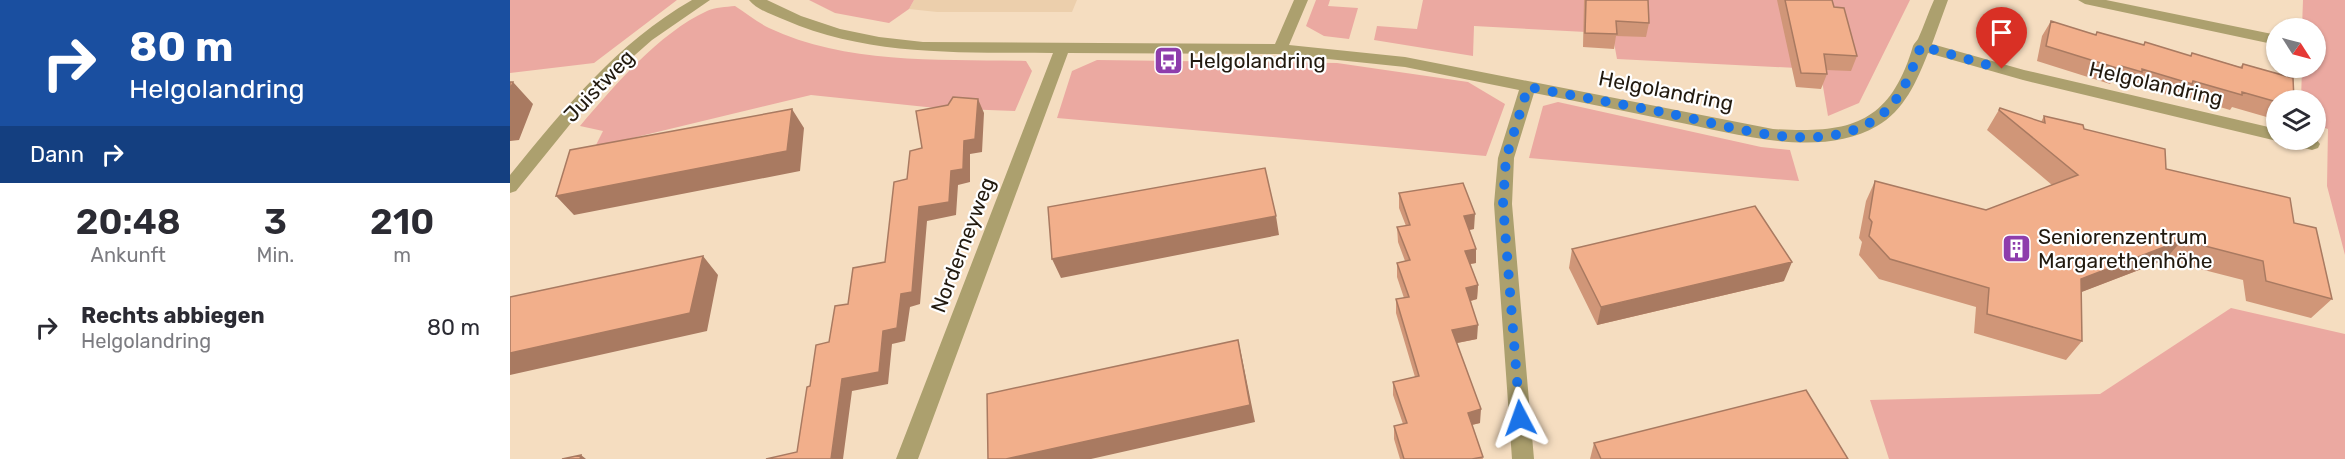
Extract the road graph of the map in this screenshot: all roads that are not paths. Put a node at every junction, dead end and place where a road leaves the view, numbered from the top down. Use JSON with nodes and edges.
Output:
{"nodes":[{"id":1,"x":703,"y":0,"type":"edge"},
{"id":2,"x":756,"y":0,"type":"edge"},
{"id":3,"x":1300,"y":0,"type":"edge"},
{"id":4,"x":1941,"y":0,"type":"edge"},
{"id":5,"x":2085,"y":0,"type":"edge"},
{"id":6,"x":2266,"y":38,"type":"edge"},
{"id":7,"x":1921,"y":46,"type":"junction"},
{"id":8,"x":1062,"y":48,"type":"junction"},
{"id":9,"x":1280,"y":48,"type":"junction"},
{"id":10,"x":1528,"y":87,"type":"junction"},
{"id":11,"x":2266,"y":132,"type":"edge"},
{"id":12,"x":513,"y":181,"type":"edge"},
{"id":13,"x":907,"y":459,"type":"edge"},
{"id":14,"x":1523,"y":459,"type":"edge"}],
"edges":[{"from":1,"to":12,"type":"street","name":"Juistweg"},
{"from":2,"to":8,"type":"street","name":"Helgolandring"},
{"from":3,"to":9,"type":"street"},
{"from":4,"to":7,"type":"street","name":"Helgolandring"},
{"from":5,"to":6,"type":"street"},
{"from":7,"to":10,"type":"street","name":"Helgolandring"},
{"from":7,"to":11,"type":"street","name":"Helgolandring"},
{"from":8,"to":9,"type":"street","name":"Helgolandring"},
{"from":8,"to":13,"type":"street","name":"Norderneyweg"},
{"from":9,"to":10,"type":"street","name":"Helgolandring"},
{"from":10,"to":14,"type":"street"}]}
